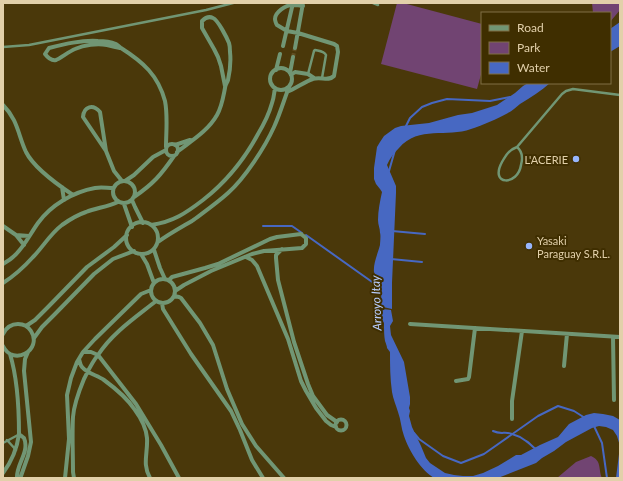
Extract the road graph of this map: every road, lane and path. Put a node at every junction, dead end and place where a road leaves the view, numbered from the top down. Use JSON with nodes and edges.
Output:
{"nodes":[{"id":1,"x":234,"y":3,"type":"edge"},
{"id":2,"x":372,"y":3,"type":"edge"},
{"id":3,"x":293,"y":4,"type":"edge"},
{"id":4,"x":303,"y":4,"type":"edge"},
{"id":5,"x":378,"y":5,"type":"dead end"},
{"id":6,"x":287,"y":31,"type":"junction"},
{"id":7,"x":298,"y":33,"type":"junction"},
{"id":8,"x":283,"y":46,"type":"dead end"},
{"id":9,"x":3,"y":47,"type":"edge"},
{"id":10,"x":120,"y":48,"type":"junction"},
{"id":11,"x":295,"y":48,"type":"tunnel mouth"},
{"id":12,"x":280,"y":54,"type":"dead end"},
{"id":13,"x":294,"y":56,"type":"tunnel mouth"},
{"id":14,"x":276,"y":70,"type":"junction"},
{"id":15,"x":291,"y":74,"type":"junction"},
{"id":16,"x":308,"y":74,"type":"junction"},
{"id":17,"x":314,"y":78,"type":"junction"},
{"id":18,"x":322,"y":79,"type":"junction"},
{"id":19,"x":225,"y":86,"type":"junction"},
{"id":20,"x":289,"y":87,"type":"junction"},
{"id":21,"x":275,"y":88,"type":"junction"},
{"id":22,"x":287,"y":92,"type":"junction"},
{"id":23,"x":620,"y":95,"type":"edge"},
{"id":24,"x":3,"y":105,"type":"edge"},
{"id":25,"x":166,"y":134,"type":"junction"},
{"id":26,"x":192,"y":140,"type":"junction"},
{"id":27,"x":174,"y":144,"type":"junction"},
{"id":28,"x":518,"y":147,"type":"junction"},
{"id":29,"x":166,"y":148,"type":"junction"},
{"id":30,"x":106,"y":150,"type":"junction"},
{"id":31,"x":176,"y":154,"type":"junction"},
{"id":32,"x":114,"y":171,"type":"junction"},
{"id":33,"x":124,"y":181,"type":"junction"},
{"id":34,"x":114,"y":186,"type":"junction"},
{"id":35,"x":62,"y":187,"type":"junction"},
{"id":36,"x":73,"y":195,"type":"junction"},
{"id":37,"x":133,"y":198,"type":"junction"},
{"id":38,"x":64,"y":200,"type":"junction"},
{"id":39,"x":118,"y":202,"type":"junction"},
{"id":40,"x":124,"y":204,"type":"junction"},
{"id":41,"x":143,"y":223,"type":"junction"},
{"id":42,"x":151,"y":225,"type":"junction"},
{"id":43,"x":3,"y":226,"type":"edge"},
{"id":44,"x":132,"y":227,"type":"junction"},
{"id":45,"x":16,"y":235,"type":"junction"},
{"id":46,"x":127,"y":235,"type":"junction"},
{"id":47,"x":29,"y":236,"type":"junction"},
{"id":48,"x":158,"y":242,"type":"junction"},
{"id":49,"x":24,"y":245,"type":"junction"},
{"id":50,"x":282,"y":249,"type":"junction"},
{"id":51,"x":154,"y":250,"type":"junction"},
{"id":52,"x":134,"y":251,"type":"junction"},
{"id":53,"x":141,"y":254,"type":"junction"},
{"id":54,"x":245,"y":257,"type":"junction"},
{"id":55,"x":3,"y":264,"type":"edge"},
{"id":56,"x":167,"y":279,"type":"junction"},
{"id":57,"x":3,"y":283,"type":"edge"},
{"id":58,"x":154,"y":283,"type":"junction"},
{"id":59,"x":151,"y":290,"type":"junction"},
{"id":60,"x":175,"y":291,"type":"junction"},
{"id":61,"x":174,"y":296,"type":"junction"},
{"id":62,"x":156,"y":301,"type":"junction"},
{"id":63,"x":162,"y":303,"type":"junction"},
{"id":64,"x":410,"y":324,"type":"dead end"},
{"id":65,"x":3,"y":325,"type":"edge"},
{"id":66,"x":26,"y":326,"type":"junction"},
{"id":67,"x":8,"y":328,"type":"junction"},
{"id":68,"x":475,"y":328,"type":"junction"},
{"id":69,"x":522,"y":331,"type":"junction"},
{"id":70,"x":3,"y":334,"type":"edge"},
{"id":71,"x":567,"y":334,"type":"junction"},
{"id":72,"x":613,"y":337,"type":"junction"},
{"id":73,"x":620,"y":337,"type":"edge"},
{"id":74,"x":34,"y":338,"type":"junction"},
{"id":75,"x":3,"y":346,"type":"edge"},
{"id":76,"x":28,"y":352,"type":"junction"},
{"id":77,"x":83,"y":352,"type":"junction"},
{"id":78,"x":10,"y":354,"type":"junction"},
{"id":79,"x":98,"y":355,"type":"junction"},
{"id":80,"x":79,"y":359,"type":"junction"},
{"id":81,"x":564,"y":366,"type":"dead end"},
{"id":82,"x":88,"y":372,"type":"junction"},
{"id":83,"x":456,"y":381,"type":"dead end"},
{"id":84,"x":614,"y":400,"type":"dead end"},
{"id":85,"x":512,"y":419,"type":"dead end"},
{"id":86,"x":337,"y":422,"type":"junction"},
{"id":87,"x":336,"y":427,"type":"junction"},
{"id":88,"x":19,"y":434,"type":"junction"},
{"id":89,"x":7,"y":440,"type":"junction"},
{"id":90,"x":3,"y":443,"type":"edge"},
{"id":91,"x":16,"y":450,"type":"junction"},
{"id":92,"x":3,"y":473,"type":"edge"},
{"id":93,"x":17,"y":478,"type":"edge"},
{"id":94,"x":66,"y":478,"type":"edge"},
{"id":95,"x":74,"y":478,"type":"edge"},
{"id":96,"x":150,"y":478,"type":"edge"},
{"id":97,"x":179,"y":478,"type":"edge"},
{"id":98,"x":263,"y":478,"type":"edge"},
{"id":99,"x":284,"y":478,"type":"edge"}],
"edges":[{"from":1,"to":9,"type":"lane"},
{"from":2,"to":5,"type":"lane"},
{"from":3,"to":4,"type":"street"},
{"from":3,"to":6,"type":"street"},
{"from":3,"to":6,"type":"street"},
{"from":4,"to":7,"type":"street"},
{"from":6,"to":7,"type":"street"},
{"from":6,"to":8,"type":"street"},
{"from":7,"to":11,"type":"street"},
{"from":7,"to":18,"type":"street"},
{"from":10,"to":10,"type":"street"},
{"from":10,"to":25,"type":"street"},
{"from":12,"to":14,"type":"street"},
{"from":13,"to":15,"type":"street"},
{"from":14,"to":15,"type":"street"},
{"from":14,"to":21,"type":"street"},
{"from":15,"to":16,"type":"street"},
{"from":15,"to":20,"type":"street"},
{"from":16,"to":17,"type":"street"},
{"from":16,"to":18,"type":"lane"},
{"from":17,"to":18,"type":"street"},
{"from":17,"to":22,"type":"street"},
{"from":19,"to":19,"type":"street"},
{"from":19,"to":26,"type":"street"},
{"from":20,"to":21,"type":"street"},
{"from":20,"to":22,"type":"street"},
{"from":21,"to":42,"type":"street"},
{"from":22,"to":48,"type":"street"},
{"from":23,"to":28,"type":"lane"},
{"from":24,"to":35,"type":"street"},
{"from":25,"to":27,"type":"street"},
{"from":25,"to":29,"type":"street"},
{"from":26,"to":27,"type":"street"},
{"from":26,"to":31,"type":"street"},
{"from":27,"to":29,"type":"street"},
{"from":27,"to":31,"type":"street"},
{"from":28,"to":28,"type":"lane"},
{"from":29,"to":31,"type":"street"},
{"from":29,"to":33,"type":"street"},
{"from":30,"to":30,"type":"street"},
{"from":30,"to":32,"type":"street"},
{"from":31,"to":37,"type":"street"},
{"from":32,"to":33,"type":"street"},
{"from":32,"to":34,"type":"street"},
{"from":33,"to":34,"type":"street"},
{"from":33,"to":37,"type":"street"},
{"from":34,"to":36,"type":"street"},
{"from":34,"to":39,"type":"street"},
{"from":35,"to":36,"type":"street"},
{"from":35,"to":38,"type":"street"},
{"from":36,"to":38,"type":"street"},
{"from":37,"to":40,"type":"street"},
{"from":37,"to":41,"type":"street"},
{"from":38,"to":47,"type":"street"},
{"from":39,"to":40,"type":"street"},
{"from":39,"to":57,"type":"street"},
{"from":40,"to":44,"type":"street"},
{"from":41,"to":42,"type":"street"},
{"from":41,"to":44,"type":"street"},
{"from":42,"to":48,"type":"street"},
{"from":43,"to":45,"type":"street"},
{"from":44,"to":46,"type":"street"},
{"from":45,"to":47,"type":"street"},
{"from":45,"to":49,"type":"street"},
{"from":46,"to":52,"type":"street"},
{"from":46,"to":66,"type":"street"},
{"from":47,"to":49,"type":"street"},
{"from":48,"to":51,"type":"street"},
{"from":49,"to":55,"type":"street"},
{"from":50,"to":54,"type":"street"},
{"from":50,"to":56,"type":"street"},
{"from":50,"to":86,"type":"street"},
{"from":51,"to":53,"type":"street"},
{"from":51,"to":56,"type":"street"},
{"from":52,"to":53,"type":"street"},
{"from":52,"to":74,"type":"street"},
{"from":53,"to":58,"type":"street"},
{"from":54,"to":60,"type":"street"},
{"from":54,"to":87,"type":"street"},
{"from":56,"to":58,"type":"street"},
{"from":56,"to":60,"type":"street"},
{"from":58,"to":59,"type":"street"},
{"from":59,"to":62,"type":"street"},
{"from":59,"to":77,"type":"street"},
{"from":60,"to":61,"type":"street"},
{"from":61,"to":63,"type":"street"},
{"from":61,"to":99,"type":"street"},
{"from":62,"to":63,"type":"street"},
{"from":62,"to":79,"type":"street"},
{"from":63,"to":98,"type":"street"},
{"from":64,"to":68,"type":"street"},
{"from":65,"to":67,"type":"street"},
{"from":66,"to":67,"type":"street"},
{"from":66,"to":74,"type":"street"},
{"from":67,"to":70,"type":"street"},
{"from":68,"to":69,"type":"street"},
{"from":68,"to":83,"type":"street"},
{"from":69,"to":71,"type":"street"},
{"from":69,"to":85,"type":"street"},
{"from":71,"to":72,"type":"street"},
{"from":71,"to":81,"type":"street"},
{"from":72,"to":73,"type":"street"},
{"from":72,"to":84,"type":"street"},
{"from":74,"to":76,"type":"street"},
{"from":75,"to":78,"type":"street"},
{"from":76,"to":78,"type":"street"},
{"from":76,"to":93,"type":"street"},
{"from":77,"to":79,"type":"street"},
{"from":77,"to":80,"type":"street"},
{"from":78,"to":88,"type":"street"},
{"from":79,"to":82,"type":"street"},
{"from":79,"to":97,"type":"street"},
{"from":80,"to":82,"type":"street"},
{"from":80,"to":94,"type":"street"},
{"from":82,"to":95,"type":"street"},
{"from":82,"to":96,"type":"street"},
{"from":86,"to":87,"type":"street"},
{"from":86,"to":87,"type":"street"},
{"from":88,"to":89,"type":"lane"},
{"from":88,"to":91,"type":"street"},
{"from":88,"to":93,"type":"street"},
{"from":89,"to":90,"type":"lane"},
{"from":89,"to":91,"type":"lane"},
{"from":91,"to":92,"type":"street"}]}
